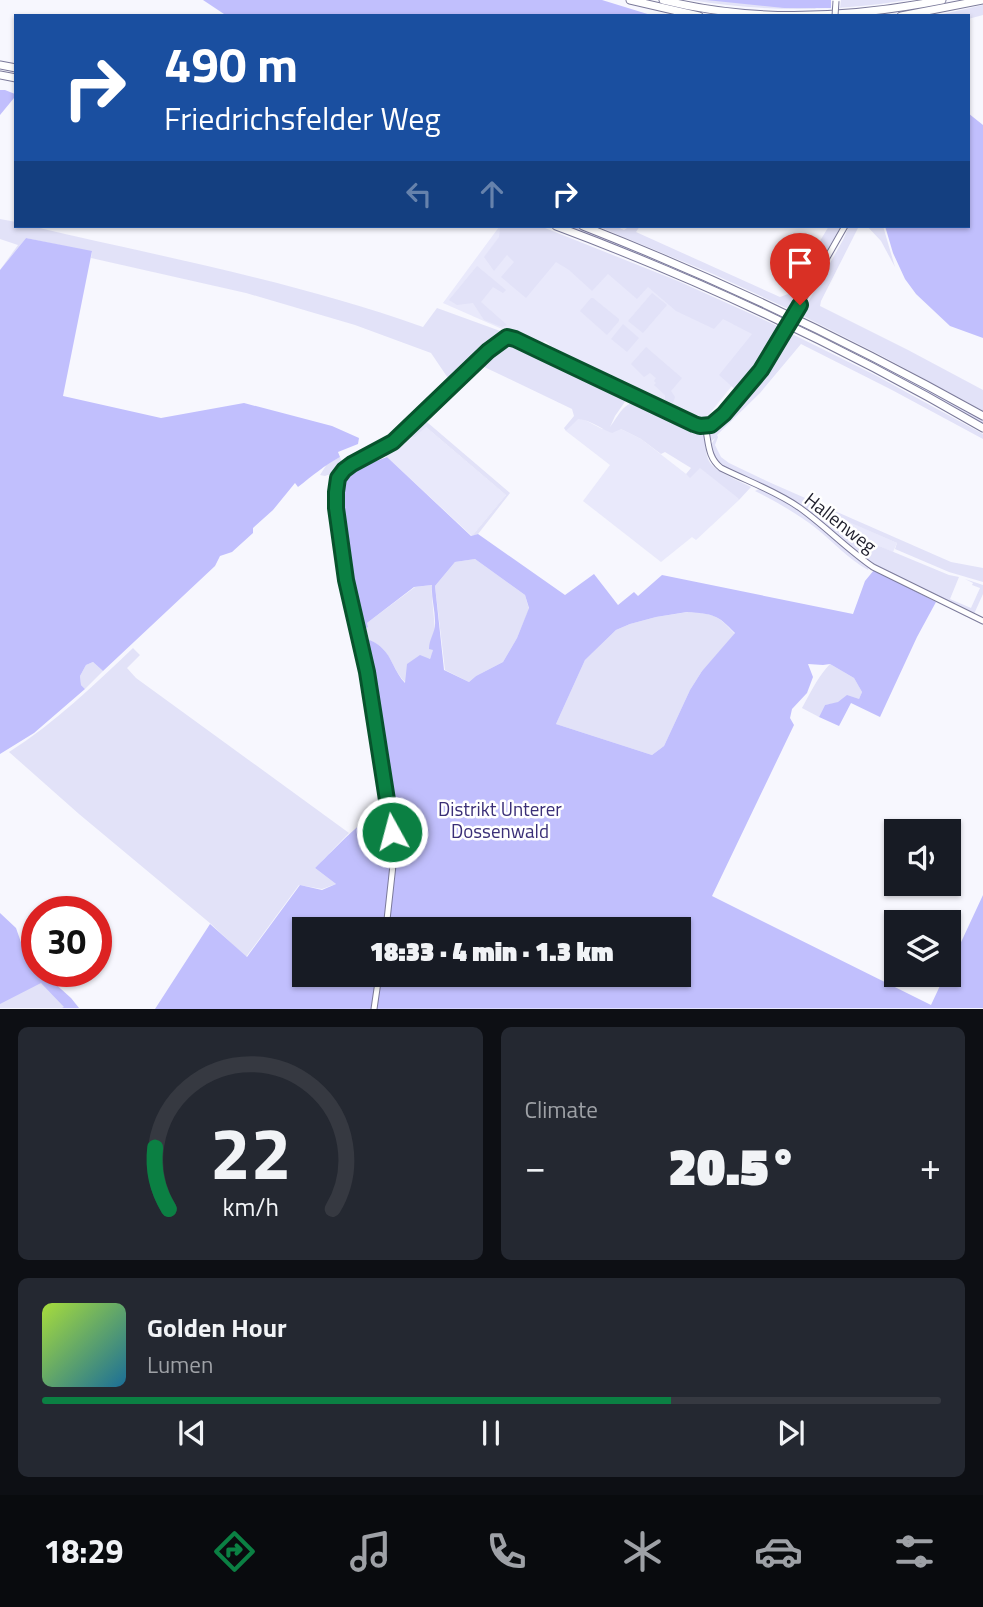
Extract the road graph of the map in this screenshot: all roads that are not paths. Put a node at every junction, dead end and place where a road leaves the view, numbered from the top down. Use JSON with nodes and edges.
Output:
{"nodes":[{"id":1,"x":630,"y":0,"type":"edge"},
{"id":2,"x":663,"y":0,"type":"edge"},
{"id":3,"x":942,"y":0,"type":"edge"},
{"id":4,"x":983,"y":0,"type":"edge"},
{"id":5,"x":690,"y":14,"type":"edge"},
{"id":6,"x":774,"y":14,"type":"edge"},
{"id":7,"x":822,"y":14,"type":"edge"},
{"id":8,"x":911,"y":14,"type":"edge"},
{"id":9,"x":561,"y":228,"type":"edge"},
{"id":10,"x":588,"y":228,"type":"edge"},
{"id":11,"x":844,"y":228,"type":"edge"},
{"id":12,"x":983,"y":416,"type":"edge"},
{"id":13,"x":705,"y":426,"type":"junction"},
{"id":14,"x":983,"y":428,"type":"edge"},
{"id":15,"x":983,"y":621,"type":"edge"},
{"id":16,"x":387,"y":917,"type":"edge"},
{"id":17,"x":377,"y":987,"type":"edge"},
{"id":18,"x":374,"y":1009,"type":"edge"}],
"edges":[{"from":1,"to":5,"type":"highway"},
{"from":2,"to":6,"type":"highway"},
{"from":3,"to":7,"type":"highway"},
{"from":4,"to":8,"type":"highway"},
{"from":9,"to":14,"type":"highway"},
{"from":10,"to":12,"type":"highway"},
{"from":11,"to":13,"type":"street","bridge":true},
{"from":13,"to":15,"type":"street","name":"Hallenweg"},
{"from":13,"to":16,"type":"street"},
{"from":17,"to":18,"type":"street"}]}
